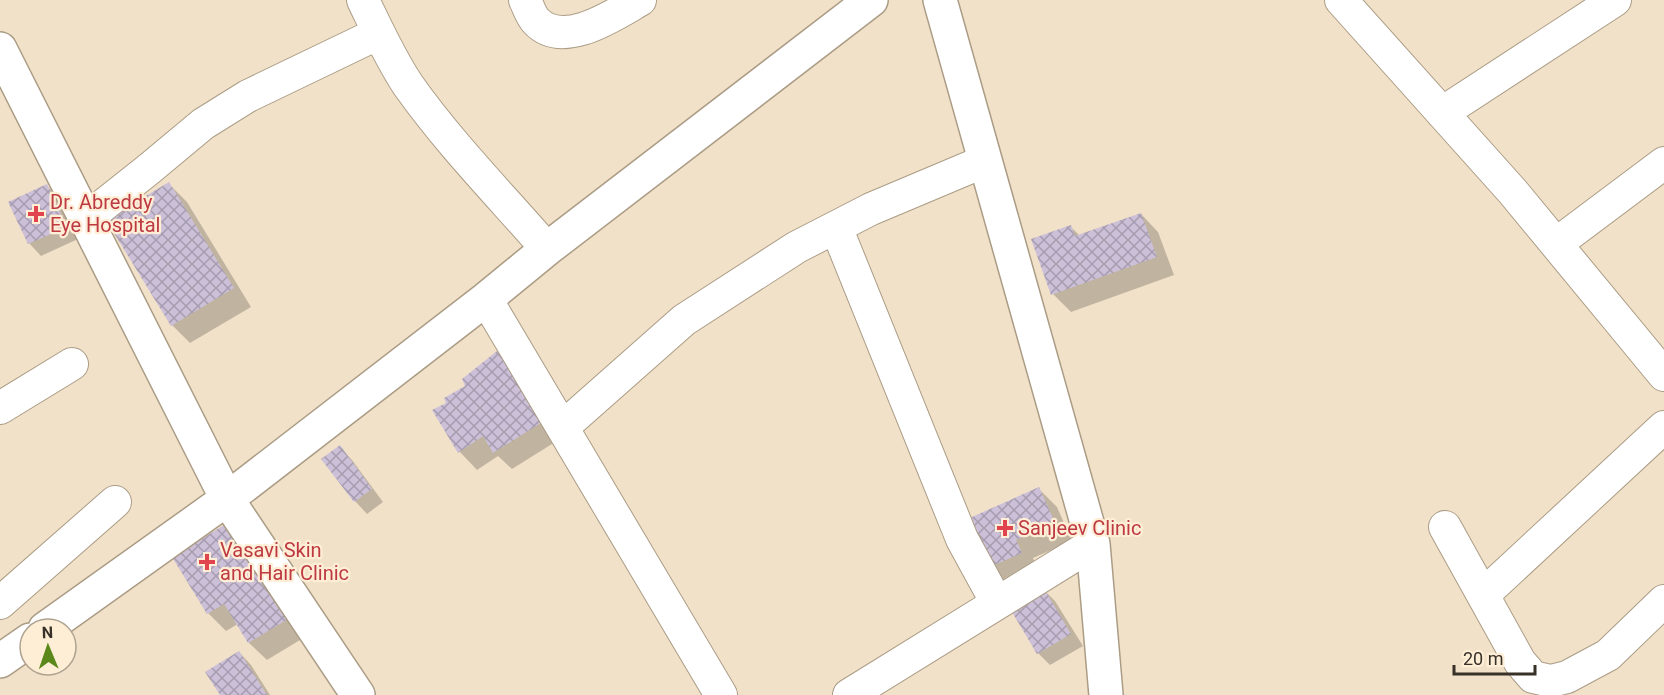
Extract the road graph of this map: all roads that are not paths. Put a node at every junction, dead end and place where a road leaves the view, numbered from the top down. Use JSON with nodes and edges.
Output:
{"nodes":[{"id":1,"x":363,"y":0,"type":"edge"},
{"id":2,"x":525,"y":0,"type":"edge"},
{"id":3,"x":640,"y":0,"type":"edge"},
{"id":4,"x":871,"y":0,"type":"edge"},
{"id":5,"x":940,"y":0,"type":"edge"},
{"id":6,"x":1341,"y":0,"type":"edge"},
{"id":7,"x":1615,"y":0,"type":"edge"},
{"id":8,"x":379,"y":33,"type":"junction"},
{"id":9,"x":0,"y":49,"type":"edge"},
{"id":10,"x":1442,"y":113,"type":"junction"},
{"id":11,"x":985,"y":161,"type":"junction"},
{"id":12,"x":1664,"y":163,"type":"edge"},
{"id":13,"x":86,"y":219,"type":"junction"},
{"id":14,"x":836,"y":227,"type":"junction"},
{"id":15,"x":1556,"y":244,"type":"junction"},
{"id":16,"x":547,"y":249,"type":"junction"},
{"id":17,"x":486,"y":299,"type":"junction"},
{"id":18,"x":72,"y":363,"type":"dead end"},
{"id":19,"x":1664,"y":375,"type":"edge"},
{"id":20,"x":0,"y":408,"type":"edge"},
{"id":21,"x":563,"y":427,"type":"junction"},
{"id":22,"x":1664,"y":427,"type":"edge"},
{"id":23,"x":227,"y":499,"type":"junction"},
{"id":24,"x":116,"y":502,"type":"dead end"},
{"id":25,"x":1445,"y":527,"type":"dead end"},
{"id":26,"x":1093,"y":544,"type":"junction"},
{"id":27,"x":1483,"y":595,"type":"junction"},
{"id":28,"x":1664,"y":601,"type":"edge"},
{"id":29,"x":0,"y":603,"type":"edge"},
{"id":30,"x":998,"y":603,"type":"junction"},
{"id":31,"x":62,"y":617,"type":"edge"},
{"id":32,"x":18,"y":648,"type":"edge"},
{"id":33,"x":0,"y":661,"type":"edge"},
{"id":34,"x":358,"y":695,"type":"edge"},
{"id":35,"x":721,"y":695,"type":"edge"},
{"id":36,"x":849,"y":695,"type":"edge"},
{"id":37,"x":1106,"y":695,"type":"edge"}],
"edges":[{"from":1,"to":8,"type":"street"},
{"from":2,"to":3,"type":"street"},
{"from":4,"to":16,"type":"street"},
{"from":5,"to":11,"type":"street"},
{"from":6,"to":10,"type":"street"},
{"from":7,"to":10,"type":"street"},
{"from":8,"to":13,"type":"street"},
{"from":8,"to":16,"type":"street"},
{"from":9,"to":13,"type":"street"},
{"from":10,"to":15,"type":"street"},
{"from":11,"to":14,"type":"street"},
{"from":11,"to":26,"type":"street"},
{"from":12,"to":15,"type":"street"},
{"from":13,"to":23,"type":"street"},
{"from":14,"to":21,"type":"street"},
{"from":14,"to":30,"type":"street"},
{"from":15,"to":19,"type":"street"},
{"from":16,"to":17,"type":"street"},
{"from":17,"to":21,"type":"street"},
{"from":17,"to":23,"type":"street"},
{"from":18,"to":20,"type":"street"},
{"from":21,"to":35,"type":"street"},
{"from":22,"to":27,"type":"street"},
{"from":23,"to":31,"type":"street"},
{"from":23,"to":34,"type":"street"},
{"from":24,"to":29,"type":"street"},
{"from":25,"to":27,"type":"street"},
{"from":26,"to":30,"type":"street"},
{"from":26,"to":37,"type":"street"},
{"from":27,"to":28,"type":"street"},
{"from":30,"to":36,"type":"street"},
{"from":32,"to":33,"type":"street"}]}
